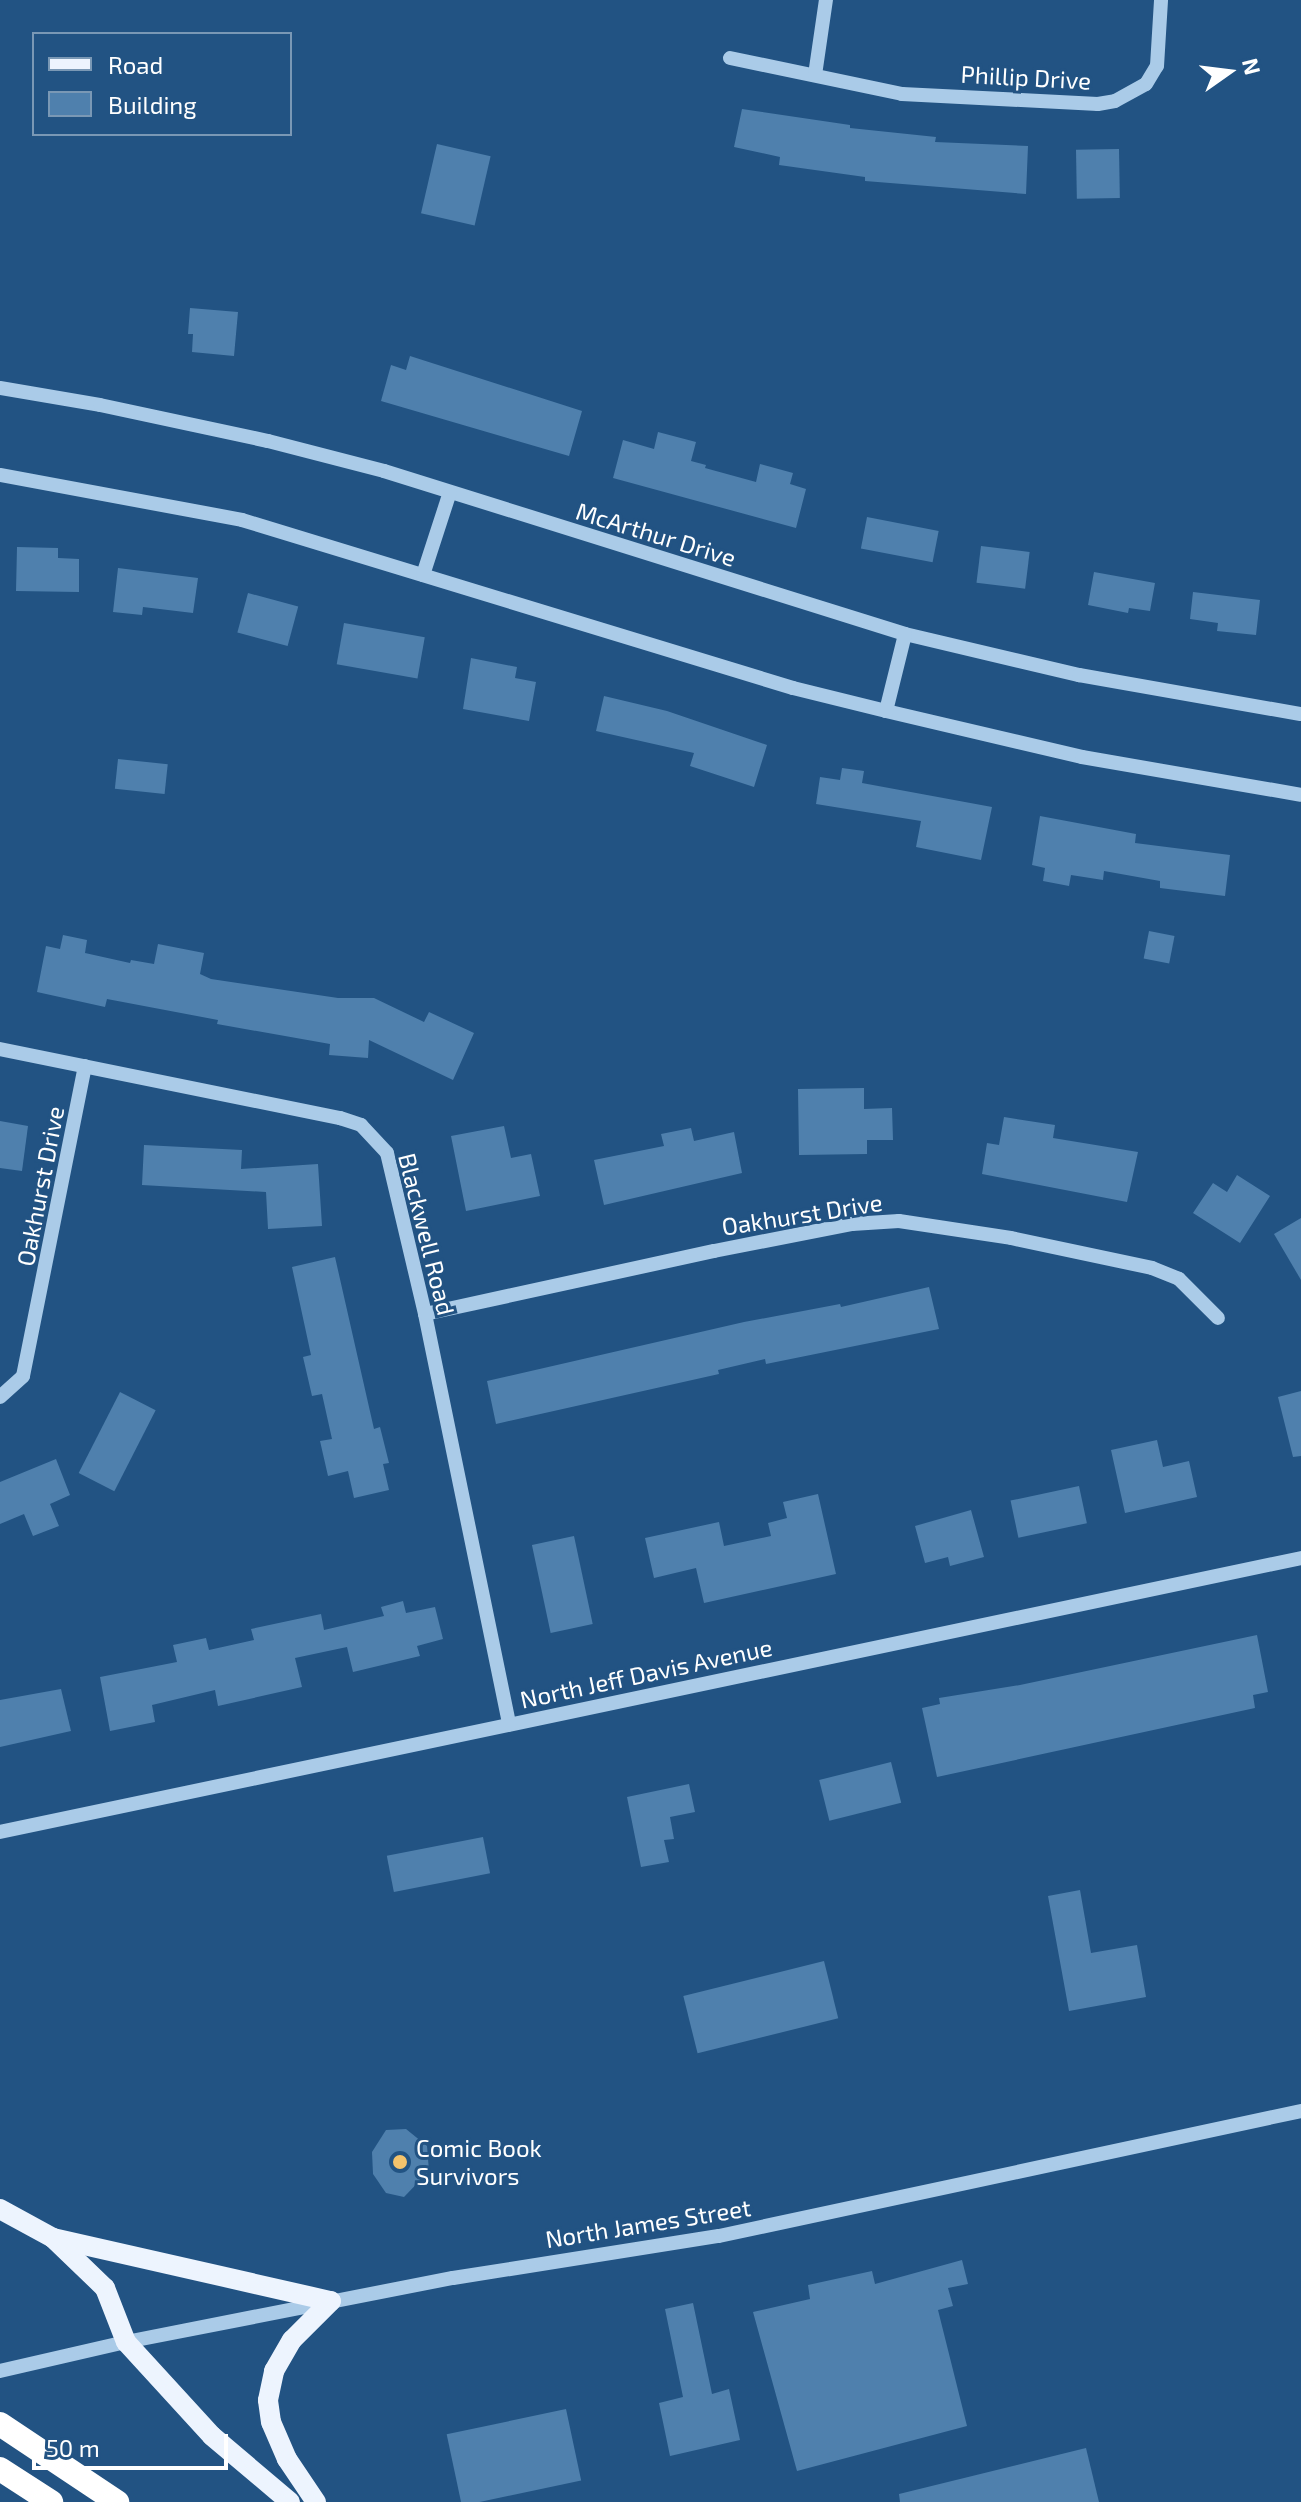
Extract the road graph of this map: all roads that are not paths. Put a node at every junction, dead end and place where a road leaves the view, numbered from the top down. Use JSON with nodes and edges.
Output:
{"nodes":[{"id":1,"x":826,"y":0,"type":"edge"},
{"id":2,"x":1161,"y":0,"type":"edge"},
{"id":3,"x":730,"y":58,"type":"dead end"},
{"id":4,"x":815,"y":75,"type":"junction"},
{"id":5,"x":0,"y":388,"type":"edge"},
{"id":6,"x":0,"y":475,"type":"edge"},
{"id":7,"x":450,"y":492,"type":"junction"},
{"id":8,"x":423,"y":575,"type":"junction"},
{"id":9,"x":905,"y":634,"type":"junction"},
{"id":10,"x":886,"y":711,"type":"junction"},
{"id":11,"x":1301,"y":714,"type":"edge"},
{"id":12,"x":1301,"y":795,"type":"edge"},
{"id":13,"x":0,"y":1049,"type":"edge"},
{"id":14,"x":85,"y":1066,"type":"junction"},
{"id":15,"x":425,"y":1314,"type":"junction"},
{"id":16,"x":1218,"y":1318,"type":"dead end"},
{"id":17,"x":0,"y":1397,"type":"edge"},
{"id":18,"x":1301,"y":1558,"type":"edge"},
{"id":19,"x":509,"y":1724,"type":"junction"},
{"id":20,"x":0,"y":1832,"type":"edge"},
{"id":21,"x":1301,"y":2111,"type":"edge"},
{"id":22,"x":0,"y":2209,"type":"edge"},
{"id":23,"x":53,"y":2238,"type":"junction"},
{"id":24,"x":331,"y":2301,"type":"junction"},
{"id":25,"x":126,"y":2342,"type":"junction"},
{"id":26,"x":0,"y":2371,"type":"edge"},
{"id":27,"x":0,"y":2424,"type":"edge"},
{"id":28,"x":0,"y":2469,"type":"edge"},
{"id":29,"x":51,"y":2502,"type":"edge"},
{"id":30,"x":117,"y":2502,"type":"edge"},
{"id":31,"x":290,"y":2502,"type":"edge"},
{"id":32,"x":316,"y":2502,"type":"edge"}],
"edges":[{"from":1,"to":4,"type":"street"},
{"from":2,"to":4,"type":"street","name":"Phillip Drive"},
{"from":3,"to":4,"type":"street","name":"Phillip Drive"},
{"from":5,"to":7,"type":"street","name":"McArthur Drive"},
{"from":6,"to":8,"type":"street"},
{"from":7,"to":8,"type":"street"},
{"from":7,"to":9,"type":"street","name":"McArthur Drive"},
{"from":8,"to":10,"type":"street"},
{"from":9,"to":10,"type":"street"},
{"from":9,"to":11,"type":"street","name":"McArthur Drive"},
{"from":10,"to":12,"type":"street"},
{"from":13,"to":14,"type":"street","name":"Blackwell Road"},
{"from":14,"to":15,"type":"street","name":"Blackwell Road"},
{"from":14,"to":17,"type":"street","name":"Oakhurst Drive"},
{"from":15,"to":16,"type":"street","name":"Oakhurst Drive"},
{"from":15,"to":19,"type":"street","name":"Blackwell Road"},
{"from":18,"to":19,"type":"street","name":"North Jeff Davis Avenue"},
{"from":19,"to":20,"type":"street","name":"North Jeff Davis Avenue"},
{"from":21,"to":24,"type":"street","name":"North James Street"},
{"from":22,"to":23,"type":"main road"},
{"from":23,"to":24,"type":"main road"},
{"from":23,"to":25,"type":"main road"},
{"from":24,"to":25,"type":"street","name":"North James Street"},
{"from":24,"to":32,"type":"main road"},
{"from":25,"to":26,"type":"street","name":"North James Street"},
{"from":25,"to":31,"type":"main road"},
{"from":27,"to":30,"type":"highway"},
{"from":28,"to":29,"type":"highway"}]}
